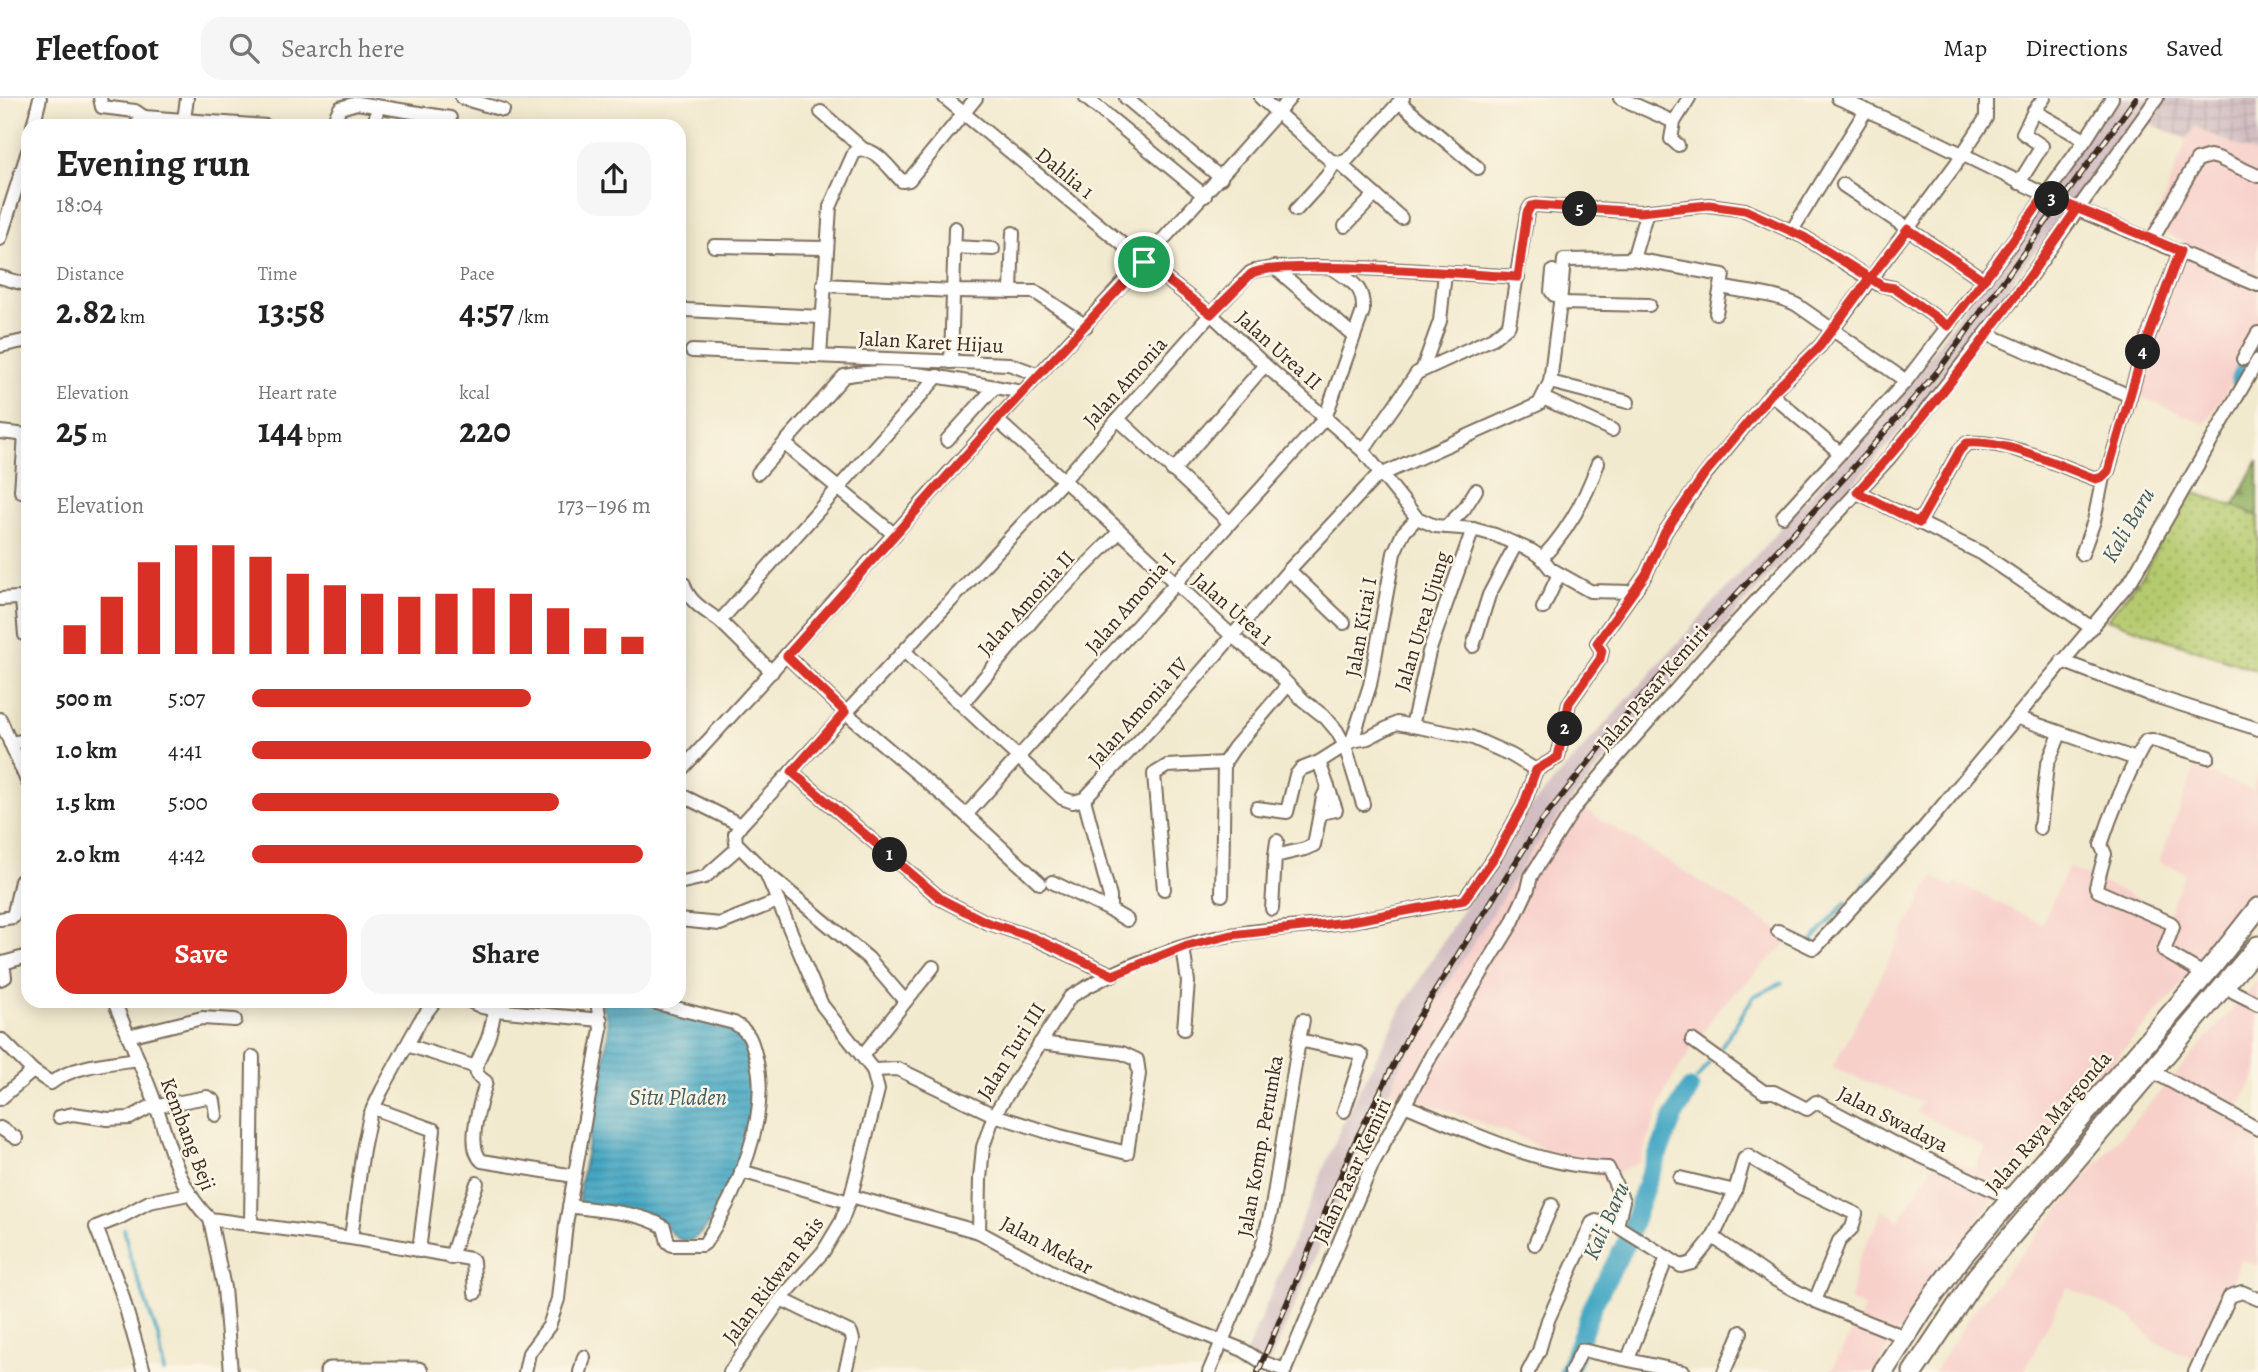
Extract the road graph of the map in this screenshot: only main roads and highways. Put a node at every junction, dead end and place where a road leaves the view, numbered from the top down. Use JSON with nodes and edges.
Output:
{"nodes":[{"id":1,"x":2258,"y":908,"type":"edge"},
{"id":2,"x":2258,"y":923,"type":"edge"},
{"id":3,"x":2258,"y":946,"type":"edge"},
{"id":4,"x":2258,"y":964,"type":"edge"},
{"id":5,"x":2219,"y":977,"type":"junction"},
{"id":6,"x":1972,"y":1273,"type":"junction"},
{"id":7,"x":330,"y":1372,"type":"edge"},
{"id":8,"x":418,"y":1372,"type":"edge"},
{"id":9,"x":1883,"y":1372,"type":"edge"},
{"id":10,"x":1897,"y":1372,"type":"edge"},
{"id":11,"x":1913,"y":1372,"type":"edge"},
{"id":12,"x":1925,"y":1372,"type":"edge"}],
"edges":[{"from":1,"to":5,"type":"highway","name":"Jalan Raya Margonda"},
{"from":2,"to":5,"type":"highway","name":"Jalan Raya Margonda"},
{"from":3,"to":5,"type":"highway","name":"Jalan Raya Margonda"},
{"from":4,"to":5,"type":"highway","name":"Jalan Raya Margonda"},
{"from":5,"to":6,"type":"highway","name":"Jalan Raya Margonda"},
{"from":5,"to":6,"type":"highway","name":"Jalan Raya Margonda"},
{"from":5,"to":6,"type":"highway","name":"Jalan Raya Margonda"},
{"from":6,"to":9,"type":"highway","name":"Jalan Raya Margonda"},
{"from":6,"to":10,"type":"highway","name":"Jalan Raya Margonda"},
{"from":6,"to":11,"type":"highway","name":"Jalan Raya Margonda"},
{"from":6,"to":12,"type":"highway","name":"Jalan Raya Margonda"},
{"from":7,"to":8,"type":"highway"}]}
